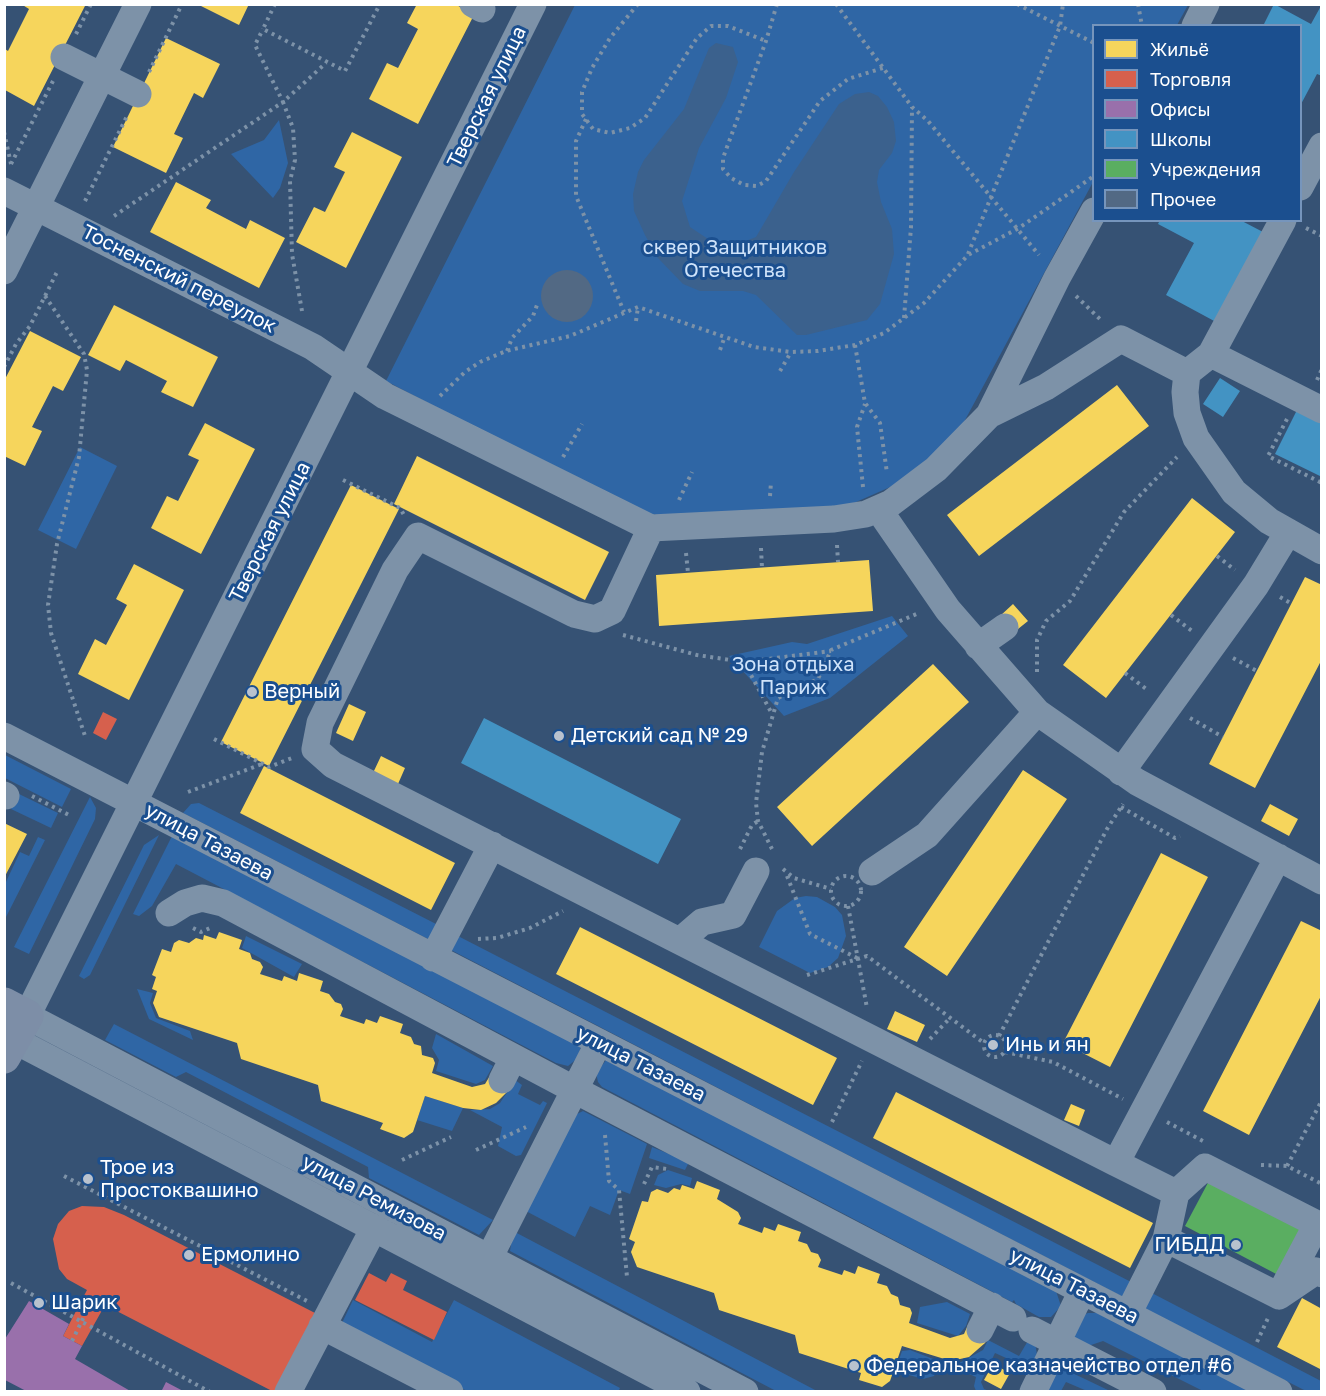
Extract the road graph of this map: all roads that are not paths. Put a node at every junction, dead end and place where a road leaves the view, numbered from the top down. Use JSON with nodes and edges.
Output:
{"nodes":[{"id":1,"x":138,"y":4,"type":"edge"},
{"id":2,"x":533,"y":4,"type":"edge"},
{"id":3,"x":1206,"y":4,"type":"edge"},
{"id":4,"x":1196,"y":24,"type":"edge"},
{"id":5,"x":64,"y":57,"type":"road end"},
{"id":6,"x":102,"y":76,"type":"junction"},
{"id":7,"x":138,"y":94,"type":"dead end"},
{"id":8,"x":1322,"y":146,"type":"edge"},
{"id":9,"x":1302,"y":182,"type":"edge"},
{"id":10,"x":4,"y":191,"type":"edge"},
{"id":11,"x":36,"y":207,"type":"junction"},
{"id":12,"x":1092,"y":216,"type":"edge"},
{"id":13,"x":1282,"y":222,"type":"edge"},
{"id":14,"x":4,"y":271,"type":"edge"},
{"id":15,"x":1211,"y":354,"type":"junction"},
{"id":16,"x":350,"y":372,"type":"junction"},
{"id":17,"x":1187,"y":373,"type":"junction"},
{"id":18,"x":1322,"y":410,"type":"edge"},
{"id":19,"x":989,"y":415,"type":"junction"},
{"id":20,"x":878,"y":509,"type":"junction"},
{"id":21,"x":651,"y":528,"type":"junction"},
{"id":22,"x":1287,"y":534,"type":"junction"},
{"id":23,"x":1322,"y":551,"type":"edge"},
{"id":24,"x":1005,"y":627,"type":"dead end"},
{"id":25,"x":978,"y":646,"type":"junction"},
{"id":26,"x":1037,"y":712,"type":"junction"},
{"id":27,"x":4,"y":736,"type":"edge"},
{"id":28,"x":1129,"y":777,"type":"junction"},
{"id":29,"x":134,"y":803,"type":"junction"},
{"id":30,"x":492,"y":845,"type":"junction"},
{"id":31,"x":1278,"y":857,"type":"junction"},
{"id":32,"x":771,"y":864,"type":"road end"},
{"id":33,"x":872,"y":872,"type":"dead end"},
{"id":34,"x":1322,"y":880,"type":"edge"},
{"id":35,"x":169,"y":913,"type":"dead end"},
{"id":36,"x":681,"y":940,"type":"junction"},
{"id":37,"x":433,"y":958,"type":"junction"},
{"id":38,"x":11,"y":1030,"type":"edge"},
{"id":39,"x":599,"y":1042,"type":"junction"},
{"id":40,"x":574,"y":1090,"type":"junction"},
{"id":41,"x":1116,"y":1163,"type":"junction"},
{"id":42,"x":1176,"y":1193,"type":"junction"},
{"id":43,"x":374,"y":1228,"type":"junction"},
{"id":44,"x":1166,"y":1239,"type":"junction"},
{"id":45,"x":489,"y":1258,"type":"junction"},
{"id":46,"x":1322,"y":1274,"type":"edge"},
{"id":47,"x":477,"y":1282,"type":"junction"},
{"id":48,"x":1082,"y":1291,"type":"junction"},
{"id":49,"x":1279,"y":1296,"type":"junction"},
{"id":50,"x":1128,"y":1314,"type":"junction"},
{"id":51,"x":1012,"y":1318,"type":"junction"},
{"id":52,"x":326,"y":1319,"type":"junction"},
{"id":53,"x":980,"y":1330,"type":"dead end"},
{"id":54,"x":1057,"y":1342,"type":"junction"},
{"id":55,"x":295,"y":1384,"type":"edge"},
{"id":56,"x":450,"y":1392,"type":"edge"},
{"id":57,"x":687,"y":1392,"type":"edge"},
{"id":58,"x":745,"y":1392,"type":"edge"},
{"id":59,"x":1033,"y":1392,"type":"edge"},
{"id":60,"x":1153,"y":1392,"type":"edge"},
{"id":61,"x":1279,"y":1392,"type":"edge"}],
"edges":[{"from":1,"to":6,"type":"street"},
{"from":2,"to":16,"type":"street","name":"Тверская улица"},
{"from":3,"to":4,"type":"street"},
{"from":5,"to":6,"type":"street"},
{"from":6,"to":7,"type":"street"},
{"from":6,"to":11,"type":"street"},
{"from":8,"to":9,"type":"street"},
{"from":10,"to":11,"type":"street","name":"Тосненский переулок"},
{"from":11,"to":14,"type":"street"},
{"from":11,"to":16,"type":"street","name":"Тосненский переулок"},
{"from":12,"to":19,"type":"street"},
{"from":13,"to":15,"type":"street"},
{"from":15,"to":17,"type":"street"},
{"from":15,"to":18,"type":"street"},
{"from":16,"to":21,"type":"street","name":"Тосненский переулок"},
{"from":16,"to":29,"type":"street","name":"Тверская улица"},
{"from":17,"to":19,"type":"street"},
{"from":17,"to":22,"type":"street"},
{"from":19,"to":20,"type":"street"},
{"from":20,"to":21,"type":"street"},
{"from":20,"to":25,"type":"street"},
{"from":21,"to":30,"type":"street"},
{"from":22,"to":23,"type":"street"},
{"from":22,"to":28,"type":"street"},
{"from":24,"to":25,"type":"street"},
{"from":25,"to":26,"type":"street"},
{"from":26,"to":28,"type":"street"},
{"from":26,"to":33,"type":"street"},
{"from":27,"to":29,"type":"street","name":"улица Тазаева"},
{"from":28,"to":31,"type":"street"},
{"from":29,"to":37,"type":"street","name":"улица Тазаева"},
{"from":29,"to":38,"type":"street","name":"Тверская улица"},
{"from":30,"to":36,"type":"street"},
{"from":30,"to":37,"type":"street"},
{"from":31,"to":34,"type":"street"},
{"from":31,"to":41,"type":"street"},
{"from":32,"to":36,"type":"street"},
{"from":35,"to":40,"type":"street"},
{"from":36,"to":41,"type":"street"},
{"from":37,"to":39,"type":"street","name":"улица Тазаева"},
{"from":38,"to":43,"type":"street","name":"улица Ремизова"},
{"from":38,"to":45,"type":"street","name":"улица Ремизова"},
{"from":39,"to":40,"type":"street"},
{"from":39,"to":48,"type":"street","name":"улица Тазаева"},
{"from":40,"to":45,"type":"street"},
{"from":40,"to":51,"type":"street"},
{"from":41,"to":42,"type":"street"},
{"from":42,"to":44,"type":"street"},
{"from":42,"to":49,"type":"street"},
{"from":43,"to":47,"type":"street","name":"улица Ремизова"},
{"from":43,"to":52,"type":"street"},
{"from":44,"to":49,"type":"street"},
{"from":44,"to":50,"type":"street"},
{"from":45,"to":47,"type":"street"},
{"from":45,"to":58,"type":"street","name":"улица Ремизова"},
{"from":46,"to":49,"type":"street"},
{"from":47,"to":57,"type":"street","name":"улица Ремизова"},
{"from":48,"to":50,"type":"street","name":"улица Тазаева"},
{"from":48,"to":54,"type":"street"},
{"from":50,"to":61,"type":"street","name":"улица Тазаева"},
{"from":51,"to":53,"type":"street"},
{"from":51,"to":54,"type":"street"},
{"from":52,"to":55,"type":"street"},
{"from":52,"to":56,"type":"street"},
{"from":54,"to":59,"type":"street"},
{"from":54,"to":60,"type":"street"}]}
